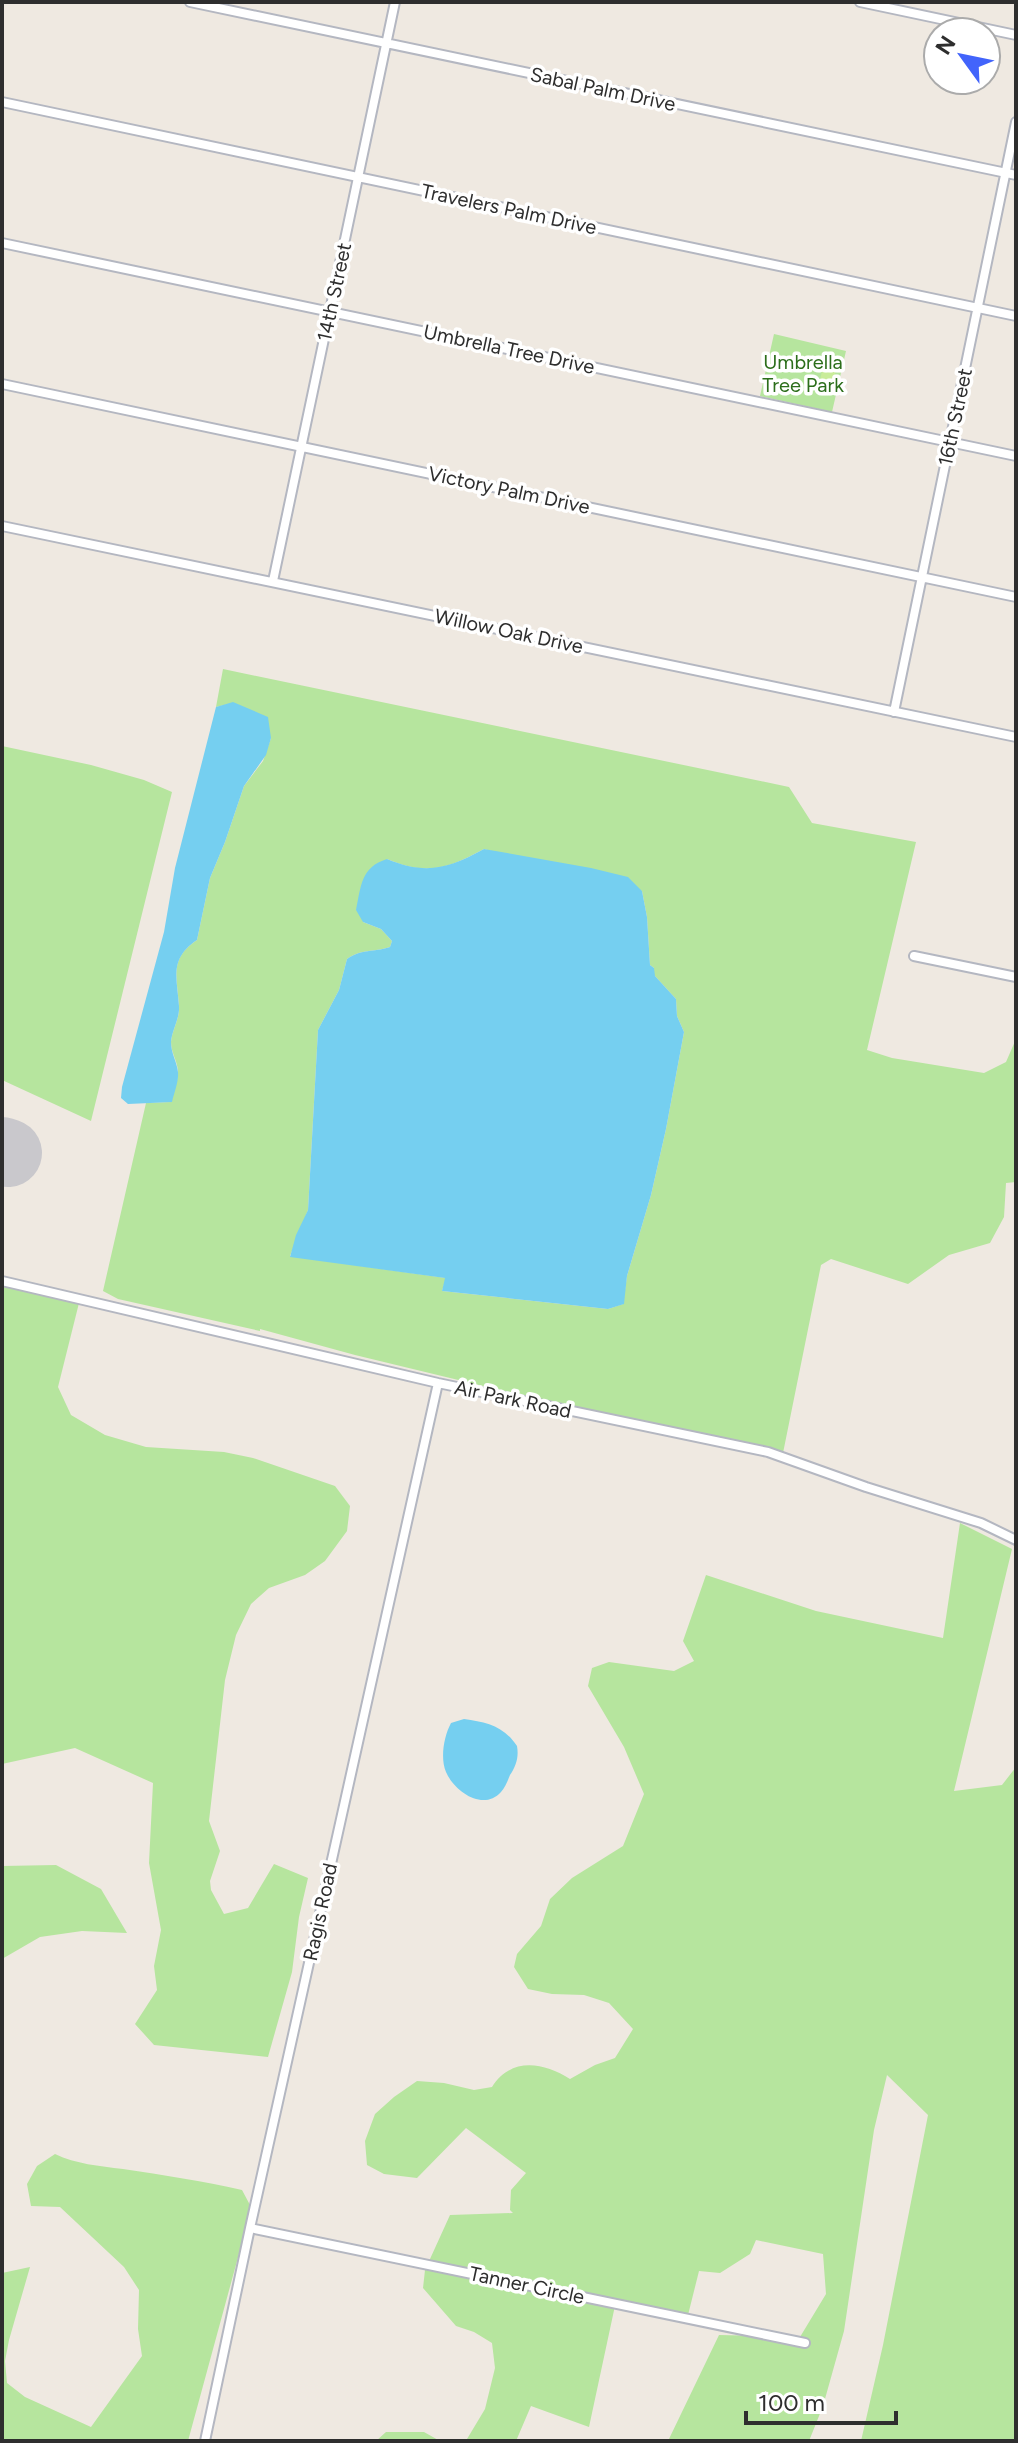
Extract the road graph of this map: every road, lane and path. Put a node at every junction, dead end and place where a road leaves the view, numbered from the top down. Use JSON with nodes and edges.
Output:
{"nodes":[{"id":1,"x":190,"y":2,"type":"edge"},
{"id":2,"x":395,"y":2,"type":"edge"},
{"id":3,"x":860,"y":2,"type":"edge"},
{"id":4,"x":1016,"y":35,"type":"edge"},
{"id":5,"x":386,"y":43,"type":"junction"},
{"id":6,"x":2,"y":102,"type":"edge"},
{"id":7,"x":1016,"y":122,"type":"edge"},
{"id":8,"x":1005,"y":173,"type":"junction"},
{"id":9,"x":1016,"y":175,"type":"edge"},
{"id":10,"x":358,"y":177,"type":"junction"},
{"id":11,"x":2,"y":243,"type":"edge"},
{"id":12,"x":978,"y":307,"type":"junction"},
{"id":13,"x":329,"y":312,"type":"junction"},
{"id":14,"x":1016,"y":316,"type":"edge"},
{"id":15,"x":2,"y":384,"type":"edge"},
{"id":16,"x":950,"y":442,"type":"junction"},
{"id":17,"x":301,"y":446,"type":"junction"},
{"id":18,"x":1016,"y":456,"type":"edge"},
{"id":19,"x":2,"y":526,"type":"edge"},
{"id":20,"x":922,"y":577,"type":"junction"},
{"id":21,"x":273,"y":581,"type":"junction"},
{"id":22,"x":1016,"y":597,"type":"edge"},
{"id":23,"x":894,"y":712,"type":"junction"},
{"id":24,"x":1016,"y":737,"type":"edge"},
{"id":25,"x":914,"y":956,"type":"dead end"},
{"id":26,"x":1016,"y":977,"type":"edge"},
{"id":27,"x":2,"y":1281,"type":"edge"},
{"id":28,"x":438,"y":1383,"type":"junction"},
{"id":29,"x":1016,"y":1540,"type":"edge"},
{"id":30,"x":250,"y":2228,"type":"junction"},
{"id":31,"x":805,"y":2343,"type":"dead end"},
{"id":32,"x":205,"y":2441,"type":"edge"}],
"edges":[{"from":1,"to":5,"type":"street","name":"Sabal Palm Drive"},
{"from":2,"to":5,"type":"street","name":"14th Street"},
{"from":3,"to":4,"type":"street"},
{"from":5,"to":8,"type":"street","name":"Sabal Palm Drive"},
{"from":5,"to":10,"type":"street","name":"14th Street"},
{"from":6,"to":10,"type":"street","name":"Travelers Palm Drive"},
{"from":7,"to":8,"type":"street","name":"16th Street"},
{"from":8,"to":9,"type":"street","name":"Sabal Palm Drive"},
{"from":8,"to":12,"type":"street","name":"16th Street"},
{"from":10,"to":12,"type":"street","name":"Travelers Palm Drive"},
{"from":10,"to":13,"type":"street","name":"14th Street"},
{"from":11,"to":13,"type":"street","name":"Umbrella Tree Drive"},
{"from":12,"to":14,"type":"street","name":"Travelers Palm Drive"},
{"from":12,"to":16,"type":"street","name":"16th Street"},
{"from":13,"to":16,"type":"street","name":"Umbrella Tree Drive"},
{"from":13,"to":17,"type":"street","name":"14th Street"},
{"from":15,"to":17,"type":"street","name":"Victory Palm Drive"},
{"from":16,"to":18,"type":"street","name":"Umbrella Tree Drive"},
{"from":16,"to":20,"type":"street","name":"16th Street"},
{"from":17,"to":20,"type":"street","name":"Victory Palm Drive"},
{"from":17,"to":21,"type":"street","name":"14th Street"},
{"from":19,"to":21,"type":"street","name":"Willow Oak Drive"},
{"from":20,"to":22,"type":"street","name":"Victory Palm Drive"},
{"from":20,"to":23,"type":"street","name":"16th Street"},
{"from":21,"to":23,"type":"street","name":"Willow Oak Drive"},
{"from":23,"to":24,"type":"street","name":"Willow Oak Drive"},
{"from":25,"to":26,"type":"street"},
{"from":27,"to":28,"type":"street","name":"Air Park Road"},
{"from":28,"to":29,"type":"street","name":"Air Park Road"},
{"from":28,"to":30,"type":"street","name":"Ragis Road"},
{"from":30,"to":31,"type":"street","name":"Tanner Circle"},
{"from":30,"to":32,"type":"street","name":"Ragis Road"}]}
